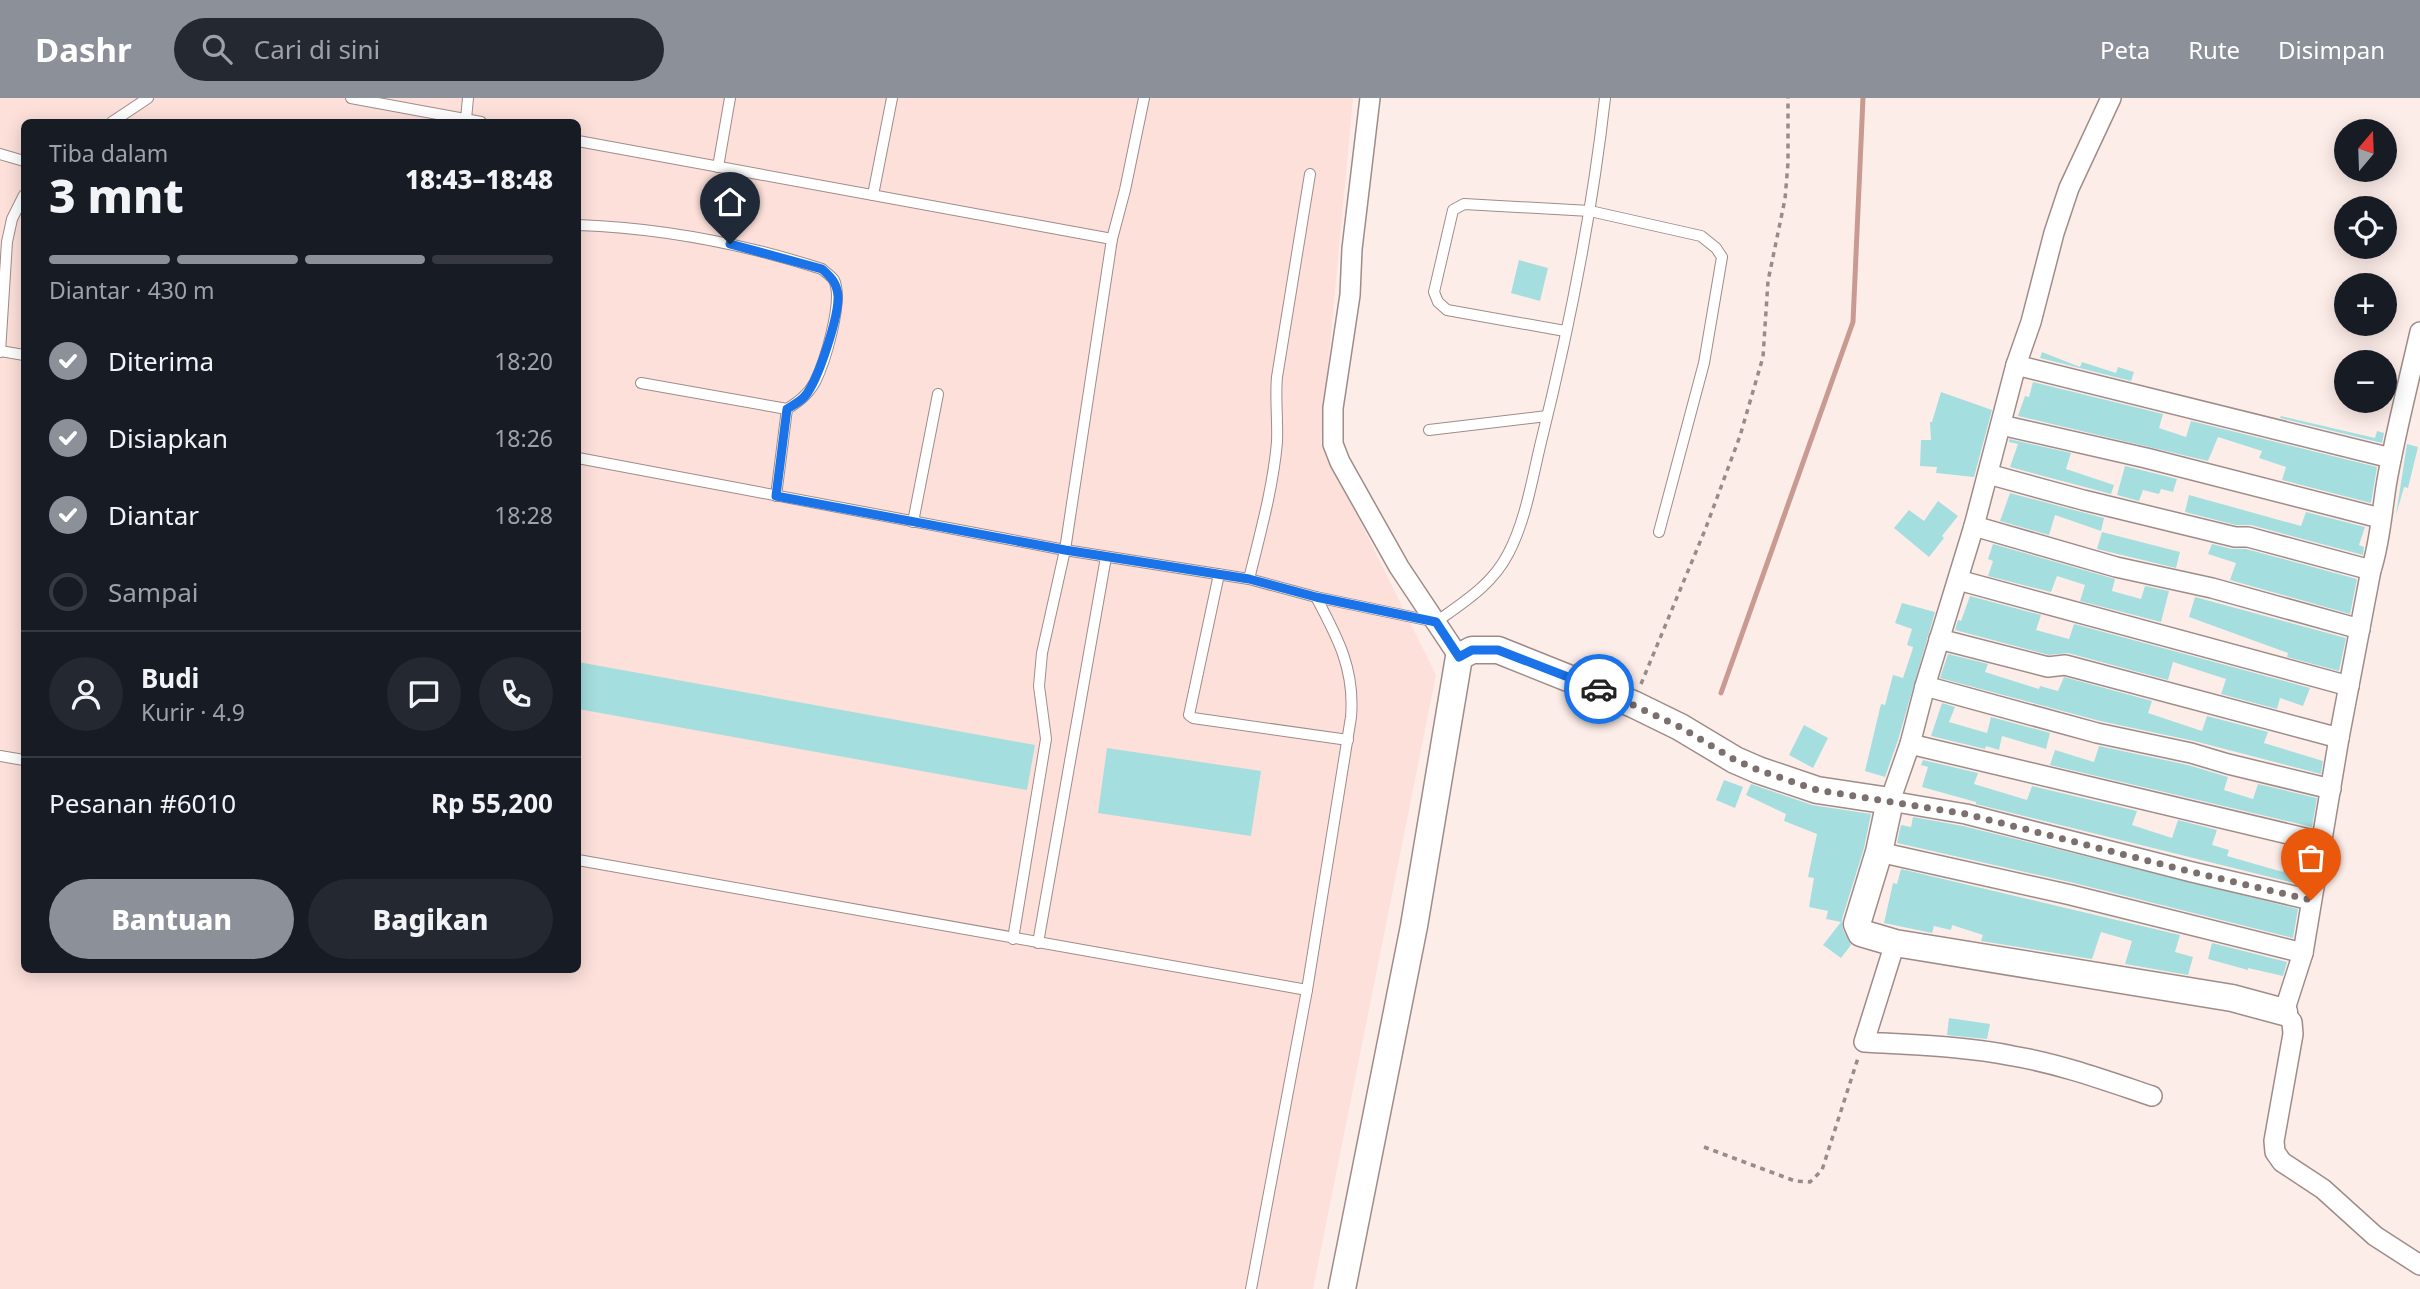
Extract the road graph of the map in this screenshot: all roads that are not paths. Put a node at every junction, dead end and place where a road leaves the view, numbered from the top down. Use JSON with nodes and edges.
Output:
{"nodes":[{"id":1,"x":148,"y":98,"type":"edge"},
{"id":2,"x":351,"y":98,"type":"edge"},
{"id":3,"x":468,"y":98,"type":"edge"},
{"id":4,"x":730,"y":98,"type":"edge"},
{"id":5,"x":892,"y":98,"type":"edge"},
{"id":6,"x":1144,"y":98,"type":"edge"},
{"id":7,"x":1370,"y":98,"type":"edge"},
{"id":8,"x":1605,"y":98,"type":"edge"},
{"id":9,"x":2111,"y":98,"type":"edge"},
{"id":10,"x":116,"y":119,"type":"edge"},
{"id":11,"x":466,"y":119,"type":"joint"},
{"id":12,"x":581,"y":142,"type":"edge"},
{"id":13,"x":0,"y":154,"type":"edge"},
{"id":14,"x":21,"y":160,"type":"edge"},
{"id":15,"x":718,"y":167,"type":"junction"},
{"id":16,"x":1310,"y":174,"type":"dead end"},
{"id":17,"x":873,"y":195,"type":"junction"},
{"id":18,"x":21,"y":201,"type":"edge"},
{"id":19,"x":1590,"y":211,"type":"junction"},
{"id":20,"x":581,"y":225,"type":"edge"},
{"id":21,"x":1112,"y":239,"type":"junction"},
{"id":22,"x":1565,"y":331,"type":"junction"},
{"id":23,"x":2420,"y":332,"type":"edge"},
{"id":24,"x":0,"y":351,"type":"edge"},
{"id":25,"x":21,"y":354,"type":"edge"},
{"id":26,"x":2016,"y":365,"type":"junction"},
{"id":27,"x":641,"y":383,"type":"dead end"},
{"id":28,"x":938,"y":394,"type":"dead end"},
{"id":29,"x":787,"y":409,"type":"junction"},
{"id":30,"x":1547,"y":416,"type":"junction"},
{"id":31,"x":2001,"y":425,"type":"junction"},
{"id":32,"x":1429,"y":430,"type":"dead end"},
{"id":33,"x":2391,"y":458,"type":"junction"},
{"id":34,"x":581,"y":459,"type":"edge"},
{"id":35,"x":1988,"y":474,"type":"junction"},
{"id":36,"x":776,"y":496,"type":"junction"},
{"id":37,"x":2380,"y":518,"type":"junction"},
{"id":38,"x":913,"y":522,"type":"junction"},
{"id":39,"x":1974,"y":526,"type":"junction"},
{"id":40,"x":1659,"y":532,"type":"dead end"},
{"id":41,"x":1065,"y":550,"type":"junction"},
{"id":42,"x":1105,"y":557,"type":"junction"},
{"id":43,"x":2371,"y":570,"type":"junction"},
{"id":44,"x":1219,"y":575,"type":"junction"},
{"id":45,"x":1249,"y":579,"type":"junction"},
{"id":46,"x":1958,"y":580,"type":"junction"},
{"id":47,"x":1316,"y":597,"type":"junction"},
{"id":48,"x":1436,"y":622,"type":"junction"},
{"id":49,"x":2360,"y":629,"type":"junction"},
{"id":50,"x":1939,"y":639,"type":"junction"},
{"id":51,"x":1459,"y":657,"type":"junction"},
{"id":52,"x":1925,"y":686,"type":"junction"},
{"id":53,"x":2349,"y":686,"type":"junction"},
{"id":54,"x":2339,"y":738,"type":"junction"},
{"id":55,"x":1348,"y":740,"type":"junction"},
{"id":56,"x":1910,"y":744,"type":"junction"},
{"id":57,"x":0,"y":756,"type":"edge"},
{"id":58,"x":21,"y":760,"type":"edge"},
{"id":59,"x":2331,"y":789,"type":"junction"},
{"id":60,"x":1890,"y":801,"type":"junction"},
{"id":61,"x":2322,"y":842,"type":"junction"},
{"id":62,"x":1879,"y":852,"type":"junction"},
{"id":63,"x":581,"y":861,"type":"edge"},
{"id":64,"x":2311,"y":900,"type":"junction"},
{"id":65,"x":1013,"y":939,"type":"junction"},
{"id":66,"x":1038,"y":943,"type":"junction"},
{"id":67,"x":1895,"y":943,"type":"junction"},
{"id":68,"x":2304,"y":953,"type":"junction"},
{"id":69,"x":1307,"y":990,"type":"junction"},
{"id":70,"x":2284,"y":1012,"type":"junction"},
{"id":71,"x":2152,"y":1097,"type":"dead end"},
{"id":72,"x":2420,"y":1265,"type":"edge"},
{"id":73,"x":1251,"y":1289,"type":"edge"},
{"id":74,"x":1342,"y":1289,"type":"edge"}],
"edges":[{"from":1,"to":10,"type":"lane"},
{"from":2,"to":11,"type":"lane"},
{"from":3,"to":11,"type":"lane"},
{"from":4,"to":15,"type":"lane"},
{"from":5,"to":17,"type":"lane"},
{"from":6,"to":21,"type":"lane"},
{"from":7,"to":48,"type":"street"},
{"from":8,"to":19,"type":"lane"},
{"from":9,"to":26,"type":"street"},
{"from":12,"to":15,"type":"lane"},
{"from":13,"to":14,"type":"lane"},
{"from":15,"to":17,"type":"lane"},
{"from":16,"to":45,"type":"lane"},
{"from":17,"to":21,"type":"lane"},
{"from":18,"to":24,"type":"lane"},
{"from":19,"to":22,"type":"lane"},
{"from":19,"to":22,"type":"lane"},
{"from":19,"to":40,"type":"lane"},
{"from":20,"to":29,"type":"lane"},
{"from":21,"to":41,"type":"lane"},
{"from":22,"to":30,"type":"lane"},
{"from":23,"to":33,"type":"street"},
{"from":24,"to":25,"type":"lane"},
{"from":26,"to":31,"type":"street"},
{"from":26,"to":33,"type":"street"},
{"from":27,"to":29,"type":"lane"},
{"from":28,"to":38,"type":"lane"},
{"from":29,"to":36,"type":"lane"},
{"from":30,"to":32,"type":"lane"},
{"from":30,"to":48,"type":"lane"},
{"from":31,"to":35,"type":"street"},
{"from":31,"to":37,"type":"street"},
{"from":33,"to":37,"type":"street"},
{"from":34,"to":36,"type":"lane"},
{"from":35,"to":39,"type":"street"},
{"from":35,"to":43,"type":"street"},
{"from":36,"to":38,"type":"lane"},
{"from":37,"to":43,"type":"street"},
{"from":38,"to":41,"type":"lane"},
{"from":39,"to":46,"type":"street"},
{"from":39,"to":49,"type":"street"},
{"from":41,"to":42,"type":"lane"},
{"from":41,"to":65,"type":"lane"},
{"from":42,"to":44,"type":"lane"},
{"from":42,"to":66,"type":"lane"},
{"from":43,"to":49,"type":"street"},
{"from":44,"to":45,"type":"lane"},
{"from":44,"to":55,"type":"lane"},
{"from":45,"to":47,"type":"lane"},
{"from":46,"to":50,"type":"street"},
{"from":46,"to":53,"type":"street"},
{"from":47,"to":48,"type":"lane"},
{"from":47,"to":55,"type":"lane"},
{"from":48,"to":51,"type":"street"},
{"from":49,"to":53,"type":"street"},
{"from":50,"to":52,"type":"street"},
{"from":50,"to":54,"type":"street"},
{"from":51,"to":60,"type":"street"},
{"from":51,"to":74,"type":"street"},
{"from":52,"to":56,"type":"street"},
{"from":52,"to":59,"type":"street"},
{"from":53,"to":54,"type":"street"},
{"from":54,"to":59,"type":"street"},
{"from":55,"to":69,"type":"lane"},
{"from":56,"to":60,"type":"street"},
{"from":56,"to":61,"type":"street"},
{"from":57,"to":58,"type":"lane"},
{"from":59,"to":61,"type":"street"},
{"from":60,"to":62,"type":"street"},
{"from":60,"to":64,"type":"street"},
{"from":61,"to":64,"type":"street"},
{"from":62,"to":67,"type":"street"},
{"from":62,"to":68,"type":"street"},
{"from":63,"to":65,"type":"lane"},
{"from":64,"to":68,"type":"street"},
{"from":65,"to":66,"type":"lane"},
{"from":66,"to":69,"type":"lane"},
{"from":67,"to":70,"type":"street"},
{"from":67,"to":71,"type":"street"},
{"from":68,"to":70,"type":"street"},
{"from":69,"to":73,"type":"lane"},
{"from":70,"to":72,"type":"street"}]}
